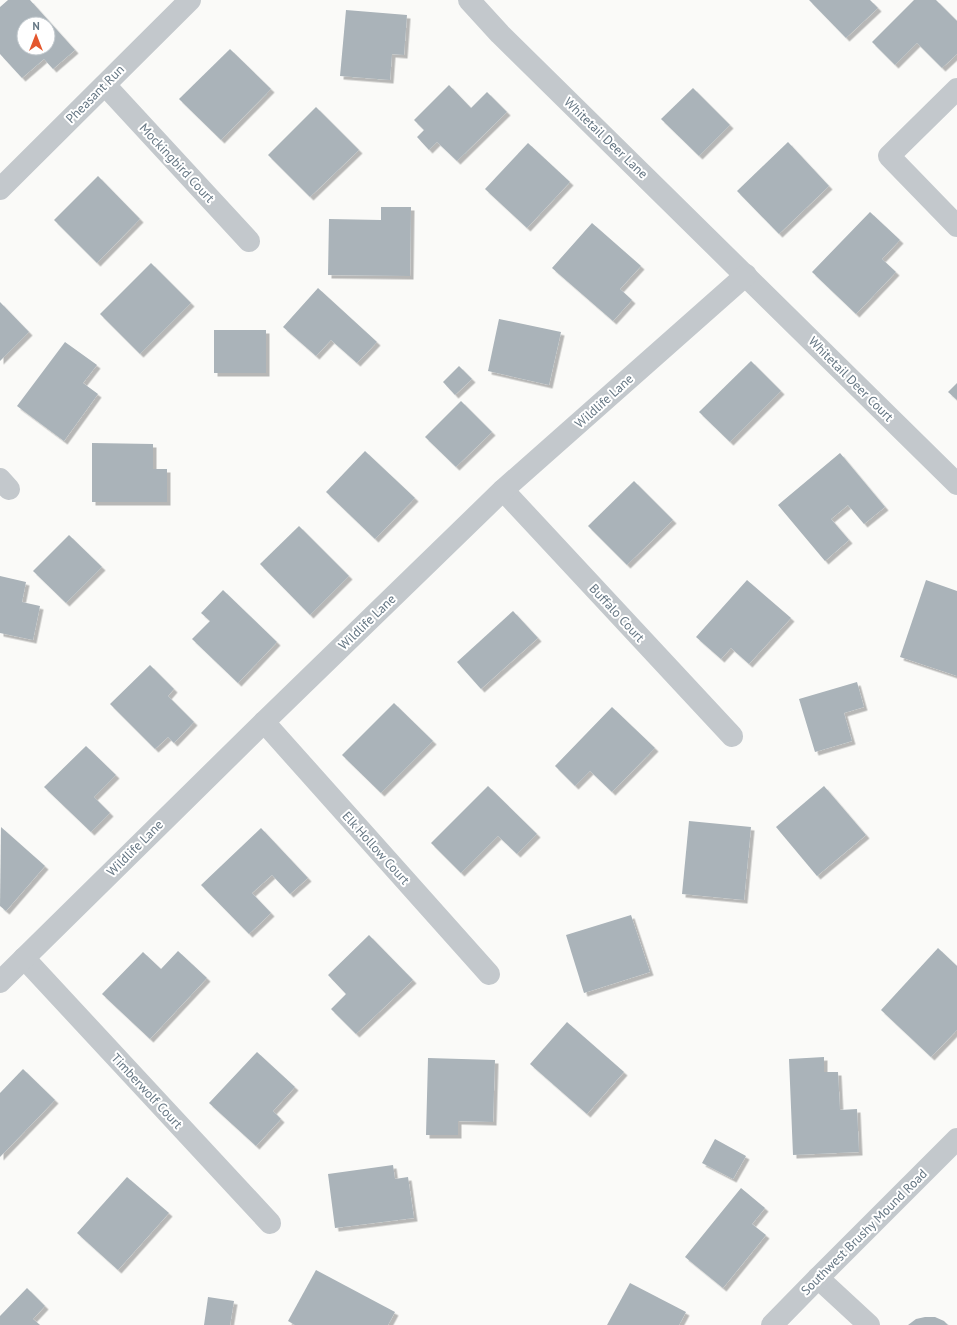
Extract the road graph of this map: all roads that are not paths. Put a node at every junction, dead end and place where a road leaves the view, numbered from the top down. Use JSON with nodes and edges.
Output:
{"nodes":[{"id":1,"x":190,"y":0,"type":"edge"},
{"id":2,"x":469,"y":0,"type":"edge"},
{"id":3,"x":105,"y":85,"type":"junction"},
{"id":4,"x":957,"y":89,"type":"edge"},
{"id":5,"x":0,"y":189,"type":"edge"},
{"id":6,"x":957,"y":226,"type":"edge"},
{"id":7,"x":249,"y":241,"type":"dead end"},
{"id":8,"x":746,"y":275,"type":"junction"},
{"id":9,"x":957,"y":484,"type":"edge"},
{"id":10,"x":503,"y":490,"type":"junction"},
{"id":11,"x":264,"y":722,"type":"junction"},
{"id":12,"x":732,"y":736,"type":"dead end"},
{"id":13,"x":24,"y":958,"type":"junction"},
{"id":14,"x":489,"y":974,"type":"dead end"},
{"id":15,"x":0,"y":982,"type":"edge"},
{"id":16,"x":957,"y":1139,"type":"edge"},
{"id":17,"x":270,"y":1223,"type":"dead end"},
{"id":18,"x":818,"y":1278,"type":"junction"},
{"id":19,"x":772,"y":1325,"type":"edge"},
{"id":20,"x":869,"y":1325,"type":"edge"}],
"edges":[{"from":1,"to":3,"type":"street","name":"Pheasant Run"},
{"from":2,"to":8,"type":"street","name":"Whitetail Deer Lane"},
{"from":3,"to":5,"type":"street","name":"Pheasant Run"},
{"from":3,"to":7,"type":"street","name":"Mockingbird Court"},
{"from":4,"to":6,"type":"street"},
{"from":8,"to":9,"type":"street","name":"Whitetail Deer Court"},
{"from":8,"to":10,"type":"street","name":"Wildlife Lane"},
{"from":10,"to":11,"type":"street","name":"Wildlife Lane"},
{"from":10,"to":12,"type":"street","name":"Buffalo Court"},
{"from":11,"to":13,"type":"street","name":"Wildlife Lane"},
{"from":11,"to":14,"type":"street","name":"Elk Hollow Court"},
{"from":13,"to":15,"type":"street","name":"Wildlife Lane"},
{"from":13,"to":17,"type":"street","name":"Timberwolf Court"},
{"from":16,"to":18,"type":"street","name":"Southwest Brushy Mound Road"},
{"from":18,"to":19,"type":"street","name":"Southwest Brushy Mound Road"},
{"from":18,"to":20,"type":"street"}]}
